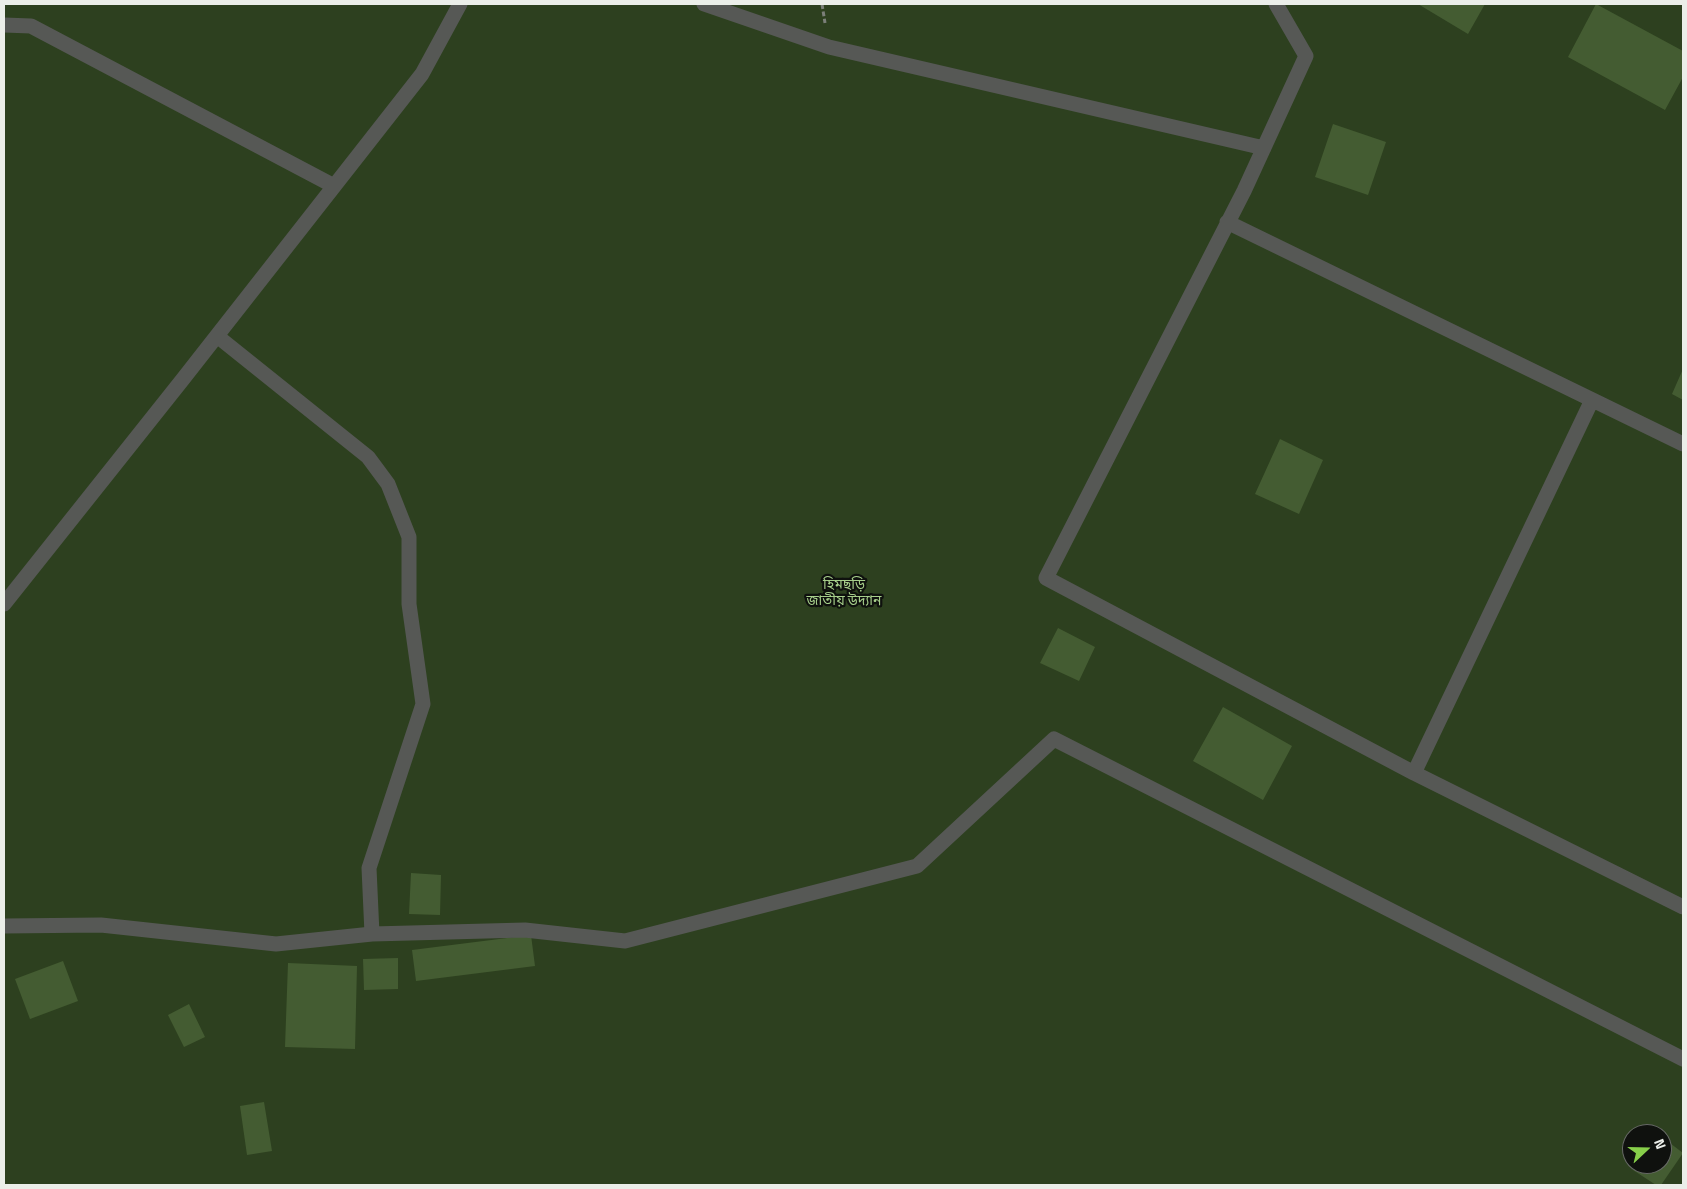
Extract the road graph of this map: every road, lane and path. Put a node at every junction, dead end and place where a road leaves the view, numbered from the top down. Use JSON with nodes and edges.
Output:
{"nodes":[{"id":1,"x":460,"y":4,"type":"edge"},
{"id":2,"x":704,"y":4,"type":"edge"},
{"id":3,"x":1276,"y":4,"type":"edge"},
{"id":4,"x":4,"y":25,"type":"edge"},
{"id":5,"x":1264,"y":148,"type":"junction"},
{"id":6,"x":334,"y":186,"type":"junction"},
{"id":7,"x":1227,"y":222,"type":"junction"},
{"id":8,"x":217,"y":336,"type":"junction"},
{"id":9,"x":1592,"y":400,"type":"junction"},
{"id":10,"x":1683,"y":444,"type":"edge"},
{"id":11,"x":4,"y":604,"type":"edge"},
{"id":12,"x":1414,"y":773,"type":"junction"},
{"id":13,"x":1683,"y":907,"type":"edge"},
{"id":14,"x":4,"y":926,"type":"edge"},
{"id":15,"x":372,"y":934,"type":"junction"},
{"id":16,"x":1683,"y":1059,"type":"edge"}],
"edges":[{"from":1,"to":6,"type":"street"},
{"from":2,"to":5,"type":"street"},
{"from":3,"to":5,"type":"street"},
{"from":4,"to":6,"type":"street"},
{"from":5,"to":7,"type":"street"},
{"from":6,"to":8,"type":"street"},
{"from":7,"to":9,"type":"street"},
{"from":7,"to":12,"type":"street"},
{"from":8,"to":11,"type":"street"},
{"from":8,"to":15,"type":"street"},
{"from":9,"to":10,"type":"street"},
{"from":9,"to":12,"type":"street"},
{"from":12,"to":13,"type":"street"},
{"from":14,"to":15,"type":"street"},
{"from":15,"to":16,"type":"street"}]}
